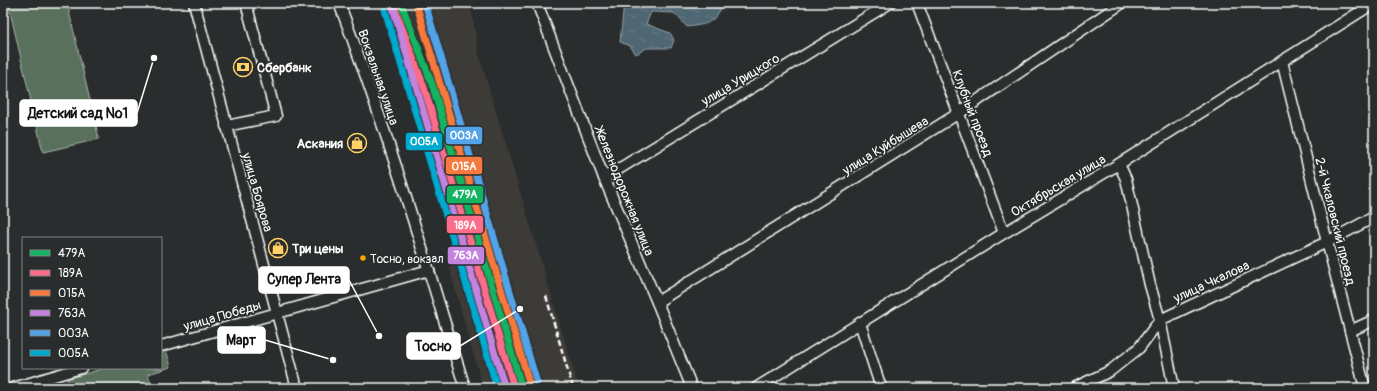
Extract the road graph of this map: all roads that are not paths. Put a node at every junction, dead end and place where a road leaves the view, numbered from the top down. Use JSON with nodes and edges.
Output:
{"nodes":[{"id":1,"x":194,"y":3,"type":"edge"},
{"id":2,"x":246,"y":3,"type":"edge"},
{"id":3,"x":339,"y":3,"type":"edge"},
{"id":4,"x":537,"y":3,"type":"edge"},
{"id":5,"x":890,"y":3,"type":"edge"},
{"id":6,"x":916,"y":3,"type":"edge"},
{"id":7,"x":1122,"y":3,"type":"edge"},
{"id":8,"x":1374,"y":4,"type":"edge"},
{"id":9,"x":1282,"y":61,"type":"junction"},
{"id":10,"x":959,"y":114,"type":"junction"},
{"id":11,"x":226,"y":126,"type":"junction"},
{"id":12,"x":1119,"y":164,"type":"junction"},
{"id":13,"x":604,"y":178,"type":"junction"},
{"id":14,"x":1374,"y":217,"type":"edge"},
{"id":15,"x":1004,"y":232,"type":"junction"},
{"id":16,"x":1327,"y":242,"type":"junction"},
{"id":17,"x":429,"y":270,"type":"junction"},
{"id":18,"x":657,"y":302,"type":"junction"},
{"id":19,"x":277,"y":313,"type":"junction"},
{"id":20,"x":1160,"y":320,"type":"junction"},
{"id":21,"x":1374,"y":320,"type":"edge"},
{"id":22,"x":860,"y":323,"type":"junction"},
{"id":23,"x":1350,"y":331,"type":"junction"},
{"id":24,"x":162,"y":346,"type":"edge"},
{"id":25,"x":78,"y":369,"type":"edge"},
{"id":26,"x":12,"y":388,"type":"edge"},
{"id":27,"x":297,"y":388,"type":"edge"},
{"id":28,"x":465,"y":388,"type":"edge"},
{"id":29,"x":692,"y":388,"type":"edge"},
{"id":30,"x":756,"y":388,"type":"edge"},
{"id":31,"x":881,"y":388,"type":"edge"},
{"id":32,"x":1074,"y":388,"type":"edge"},
{"id":33,"x":1174,"y":388,"type":"edge"},
{"id":34,"x":1365,"y":388,"type":"edge"}],
"edges":[{"from":1,"to":11,"type":"street","name":"улица Боярова"},
{"from":2,"to":11,"type":"street"},
{"from":3,"to":17,"type":"street","name":"Вокзальная улица"},
{"from":4,"to":13,"type":"street","name":"Железнодорожная улица"},
{"from":5,"to":13,"type":"street","name":"улица Урицкого"},
{"from":6,"to":10,"type":"street","name":"Клубный проезд"},
{"from":7,"to":10,"type":"street","name":"улица Куйбышева"},
{"from":8,"to":9,"type":"street","name":"Октябрьская улица"},
{"from":9,"to":12,"type":"street","name":"Октябрьская улица"},
{"from":9,"to":16,"type":"street","name":"2-й Чкаловский проезд"},
{"from":10,"to":15,"type":"street","name":"Клубный проезд"},
{"from":10,"to":18,"type":"street","name":"улица Куйбышева"},
{"from":11,"to":19,"type":"street","name":"улица Боярова"},
{"from":12,"to":15,"type":"street","name":"Октябрьская улица"},
{"from":12,"to":20,"type":"street"},
{"from":13,"to":18,"type":"street","name":"Железнодорожная улица"},
{"from":14,"to":16,"type":"street","name":"улица Чкалова"},
{"from":15,"to":22,"type":"street","name":"Октябрьская улица"},
{"from":16,"to":20,"type":"street","name":"улица Чкалова"},
{"from":16,"to":23,"type":"street","name":"2-й Чкаловский проезд"},
{"from":17,"to":19,"type":"street","name":"улица Победы"},
{"from":17,"to":28,"type":"street","name":"Вокзальная улица"},
{"from":18,"to":29,"type":"street","name":"Железнодорожная улица"},
{"from":19,"to":24,"type":"street","name":"улица Победы"},
{"from":19,"to":27,"type":"street","name":"улица Боярова"},
{"from":20,"to":32,"type":"street","name":"улица Чкалова"},
{"from":20,"to":33,"type":"street"},
{"from":21,"to":23,"type":"street"},
{"from":22,"to":30,"type":"street","name":"Октябрьская улица"},
{"from":22,"to":31,"type":"street"},
{"from":23,"to":34,"type":"street","name":"2-й Чкаловский проезд"},
{"from":25,"to":26,"type":"street"}]}
